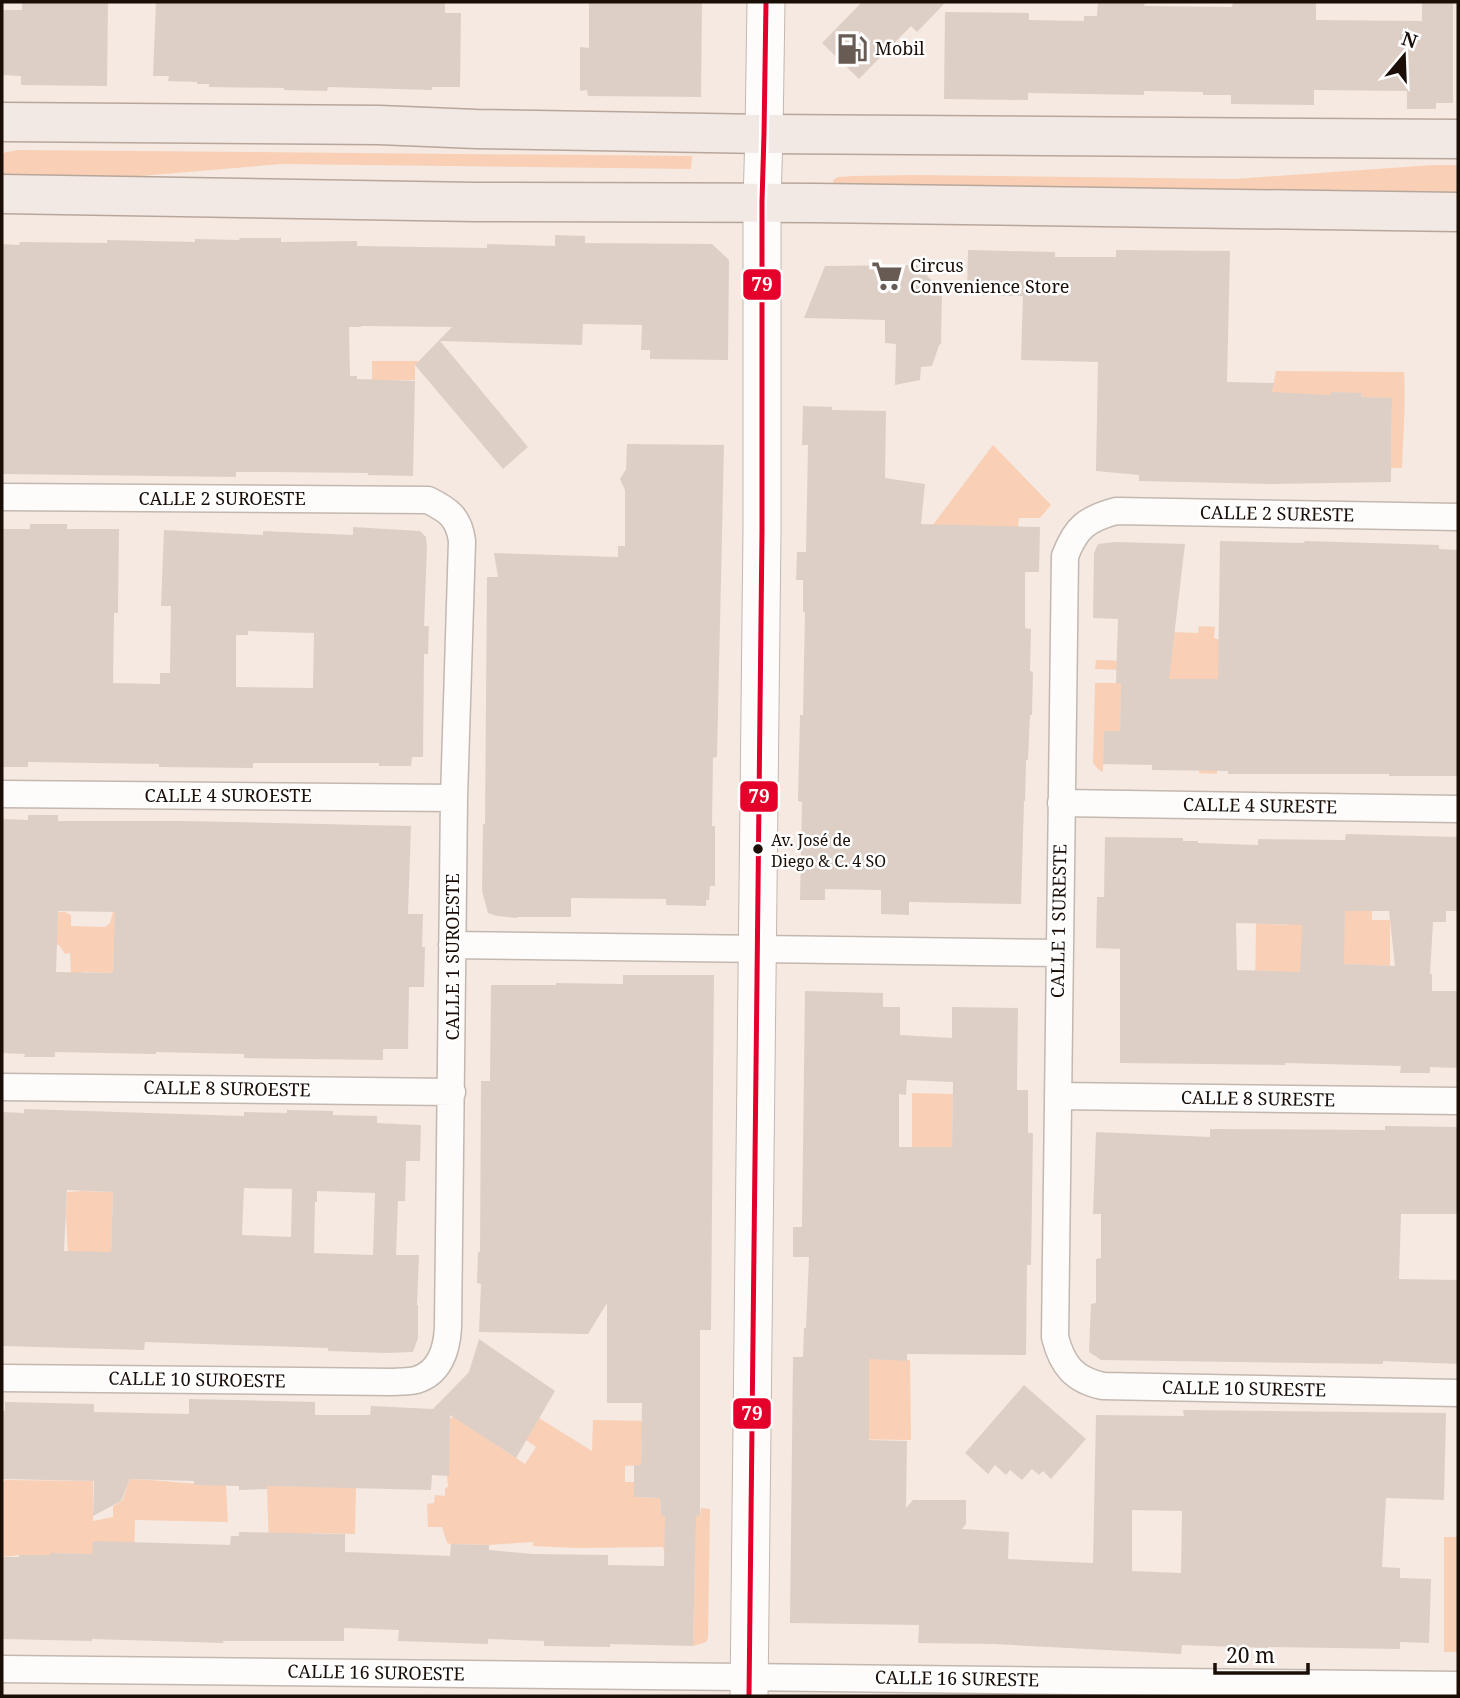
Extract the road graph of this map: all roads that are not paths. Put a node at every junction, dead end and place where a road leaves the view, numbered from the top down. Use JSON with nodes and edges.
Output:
{"nodes":[{"id":1,"x":766,"y":2,"type":"edge"},
{"id":2,"x":2,"y":122,"type":"edge"},
{"id":3,"x":764,"y":134,"type":"junction"},
{"id":4,"x":1458,"y":139,"type":"edge"},
{"id":5,"x":2,"y":194,"type":"edge"},
{"id":6,"x":762,"y":202,"type":"junction"},
{"id":7,"x":1458,"y":212,"type":"edge"},
{"id":8,"x":2,"y":497,"type":"edge"},
{"id":9,"x":440,"y":506,"type":"joint"},
{"id":10,"x":1096,"y":516,"type":"joint"},
{"id":11,"x":1458,"y":517,"type":"edge"},
{"id":12,"x":2,"y":794,"type":"edge"},
{"id":13,"x":454,"y":798,"type":"junction"},
{"id":14,"x":1061,"y":803,"type":"junction"},
{"id":15,"x":1458,"y":809,"type":"edge"},
{"id":16,"x":452,"y":945,"type":"junction"},
{"id":17,"x":756,"y":949,"type":"junction"},
{"id":18,"x":1059,"y":953,"type":"junction"},
{"id":19,"x":2,"y":1087,"type":"edge"},
{"id":20,"x":452,"y":1092,"type":"junction"},
{"id":21,"x":1058,"y":1096,"type":"junction"},
{"id":22,"x":1458,"y":1101,"type":"edge"},
{"id":23,"x":1055,"y":1338,"type":"joint"},
{"id":24,"x":2,"y":1378,"type":"edge"},
{"id":25,"x":393,"y":1382,"type":"joint"},
{"id":26,"x":1458,"y":1393,"type":"edge"},
{"id":27,"x":2,"y":1669,"type":"edge"},
{"id":28,"x":1458,"y":1685,"type":"edge"},
{"id":29,"x":749,"y":1686,"type":"edge"}],
"edges":[{"from":1,"to":3,"type":"main road"},
{"from":2,"to":3,"type":"main road"},
{"from":3,"to":4,"type":"main road"},
{"from":3,"to":6,"type":"main road"},
{"from":5,"to":6,"type":"main road"},
{"from":6,"to":7,"type":"main road"},
{"from":6,"to":17,"type":"main road"},
{"from":8,"to":9,"type":"street","name":"CALLE 2 SUROESTE"},
{"from":9,"to":13,"type":"street","name":"CALLE 1 SUROESTE"},
{"from":10,"to":11,"type":"street","name":"CALLE 2 SURESTE"},
{"from":10,"to":14,"type":"street","name":"CALLE 1 SURESTE"},
{"from":12,"to":13,"type":"street","name":"CALLE 4 SUROESTE"},
{"from":13,"to":16,"type":"street","name":"CALLE 1 SUROESTE"},
{"from":14,"to":15,"type":"street","name":"CALLE 4 SURESTE"},
{"from":14,"to":18,"type":"street","name":"CALLE 1 SURESTE"},
{"from":16,"to":17,"type":"street"},
{"from":16,"to":20,"type":"street","name":"CALLE 1 SUROESTE"},
{"from":17,"to":18,"type":"street"},
{"from":17,"to":29,"type":"main road"},
{"from":18,"to":21,"type":"street","name":"CALLE 1 SURESTE"},
{"from":19,"to":20,"type":"street","name":"CALLE 8 SUROESTE"},
{"from":20,"to":25,"type":"street","name":"CALLE 1 SUROESTE"},
{"from":21,"to":22,"type":"street","name":"CALLE 8 SURESTE"},
{"from":21,"to":23,"type":"street","name":"CALLE 1 SURESTE"},
{"from":23,"to":26,"type":"street","name":"CALLE 10 SURESTE"},
{"from":24,"to":25,"type":"street","name":"CALLE 10 SUROESTE"},
{"from":27,"to":29,"type":"street","name":"CALLE 16 SUROESTE"},
{"from":28,"to":29,"type":"street","name":"CALLE 16 SURESTE"}]}
